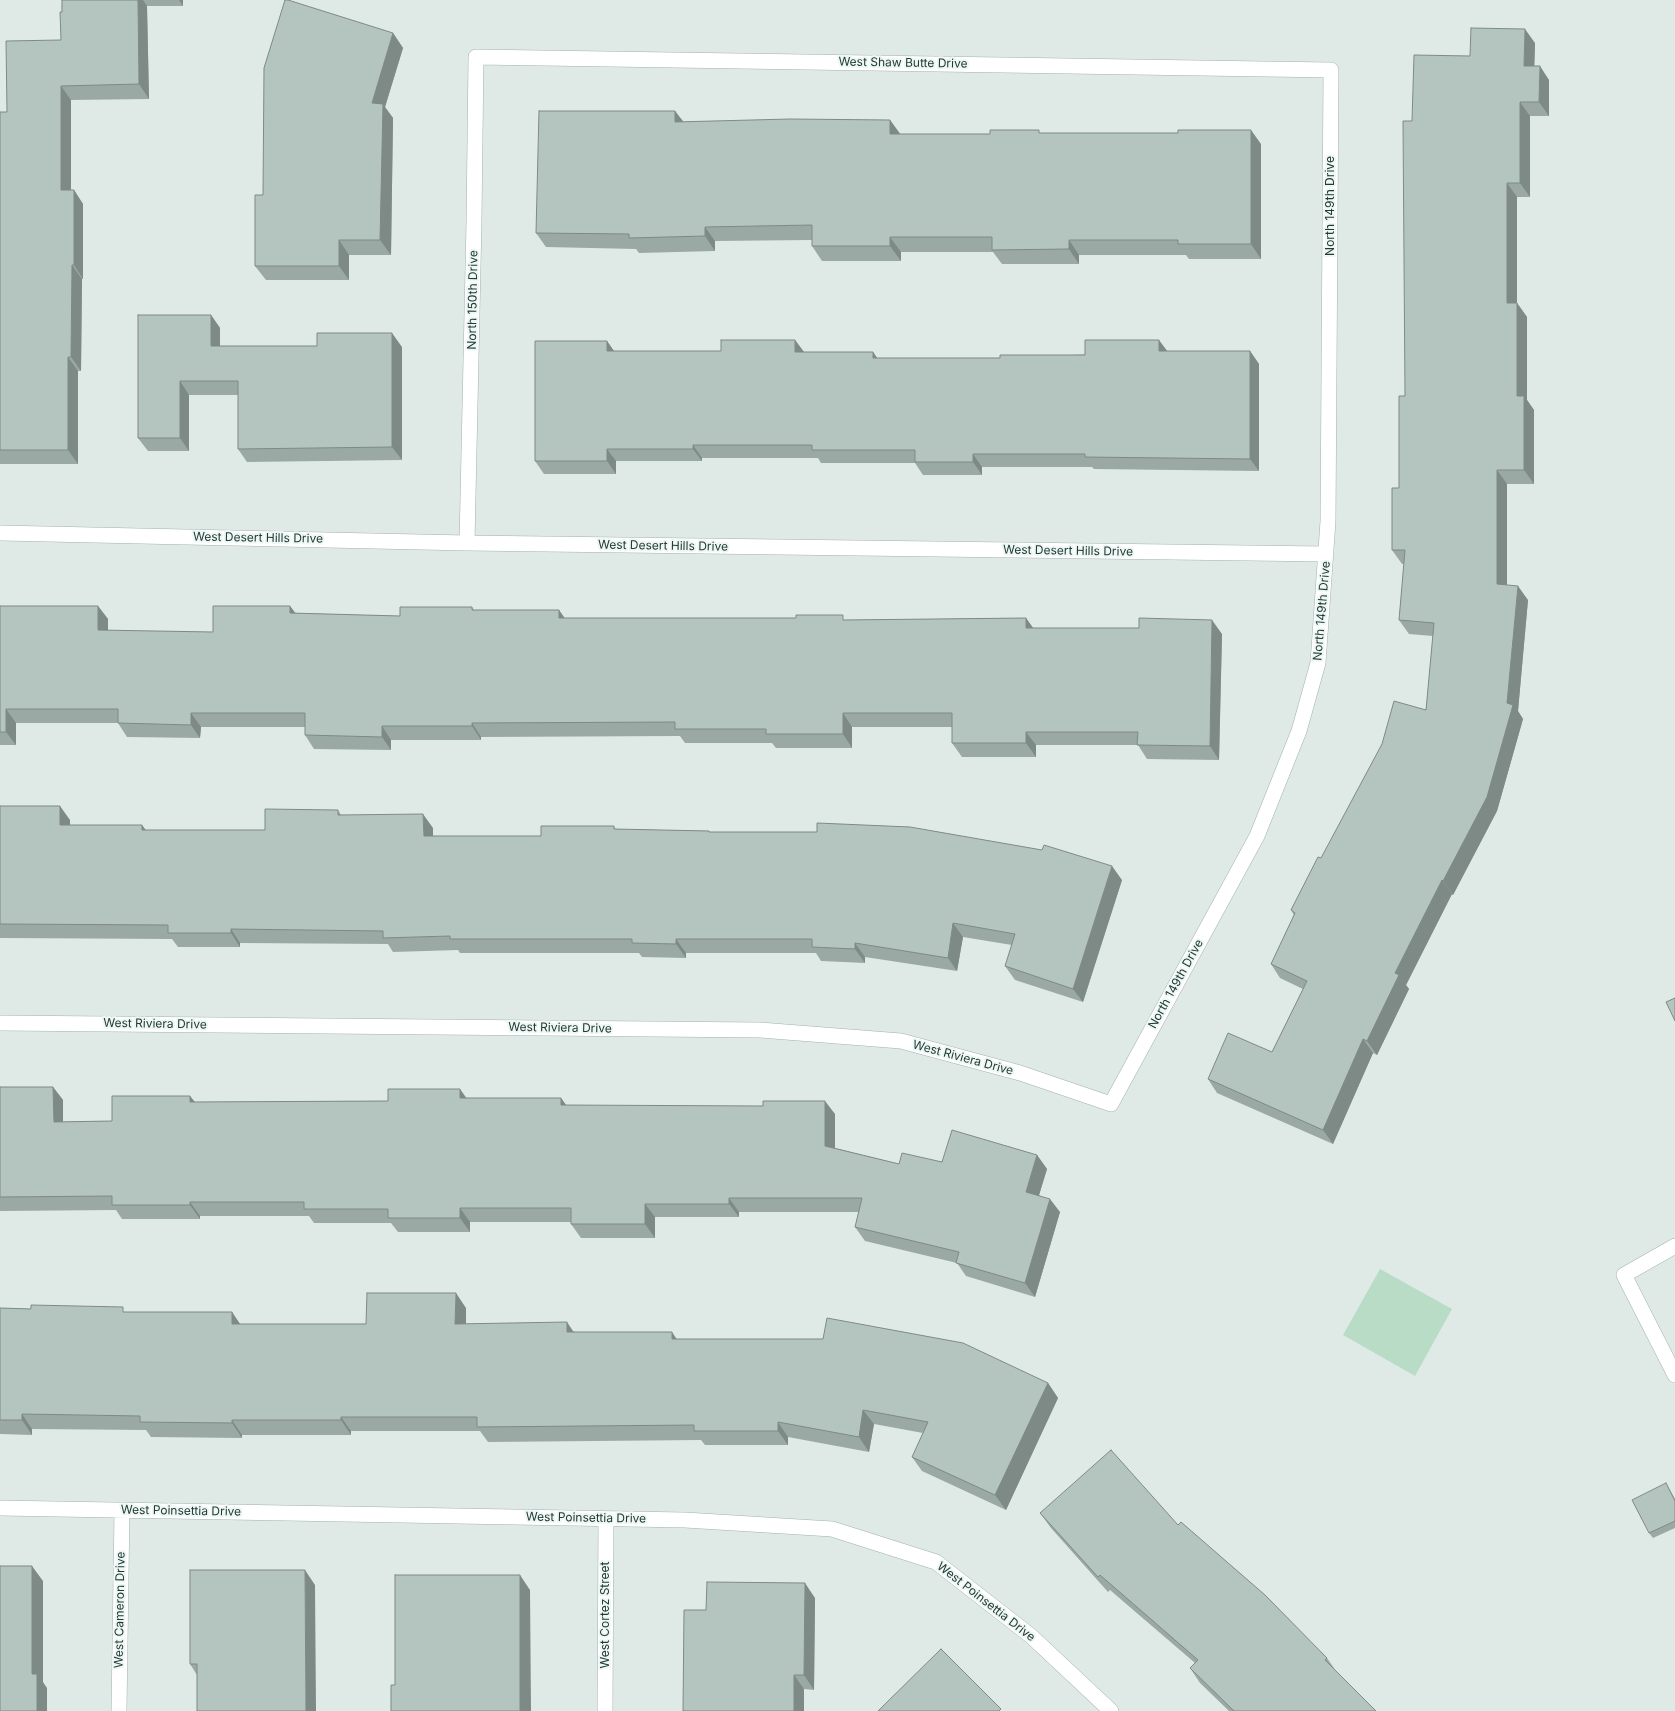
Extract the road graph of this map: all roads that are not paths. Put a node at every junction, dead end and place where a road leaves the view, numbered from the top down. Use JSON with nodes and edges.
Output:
{"nodes":[{"id":1,"x":476,"y":57,"type":"joint"},
{"id":2,"x":1331,"y":70,"type":"joint"},
{"id":3,"x":0,"y":533,"type":"edge"},
{"id":4,"x":467,"y":543,"type":"junction"},
{"id":5,"x":1326,"y":554,"type":"junction"},
{"id":6,"x":0,"y":1022,"type":"edge"},
{"id":7,"x":1111,"y":1104,"type":"joint"},
{"id":8,"x":1675,"y":1246,"type":"edge"},
{"id":9,"x":1675,"y":1375,"type":"edge"},
{"id":10,"x":0,"y":1508,"type":"edge"},
{"id":11,"x":122,"y":1510,"type":"junction"},
{"id":12,"x":606,"y":1519,"type":"junction"},
{"id":13,"x":119,"y":1711,"type":"edge"},
{"id":14,"x":604,"y":1711,"type":"edge"},
{"id":15,"x":1111,"y":1711,"type":"edge"}],
"edges":[{"from":1,"to":2,"type":"street","name":"West Shaw Butte Drive"},
{"from":1,"to":4,"type":"street","name":"North 150th Drive"},
{"from":2,"to":5,"type":"street","name":"North 149th Drive"},
{"from":3,"to":4,"type":"street","name":"West Desert Hills Drive"},
{"from":4,"to":5,"type":"street","name":"West Desert Hills Drive"},
{"from":5,"to":7,"type":"street","name":"North 149th Drive"},
{"from":6,"to":7,"type":"street","name":"West Riviera Drive"},
{"from":8,"to":9,"type":"street"},
{"from":10,"to":11,"type":"street","name":"West Poinsettia Drive"},
{"from":11,"to":12,"type":"street","name":"West Poinsettia Drive"},
{"from":11,"to":13,"type":"street","name":"West Cameron Drive"},
{"from":12,"to":14,"type":"street","name":"West Cortez Street"},
{"from":12,"to":15,"type":"street","name":"West Poinsettia Drive"}]}
